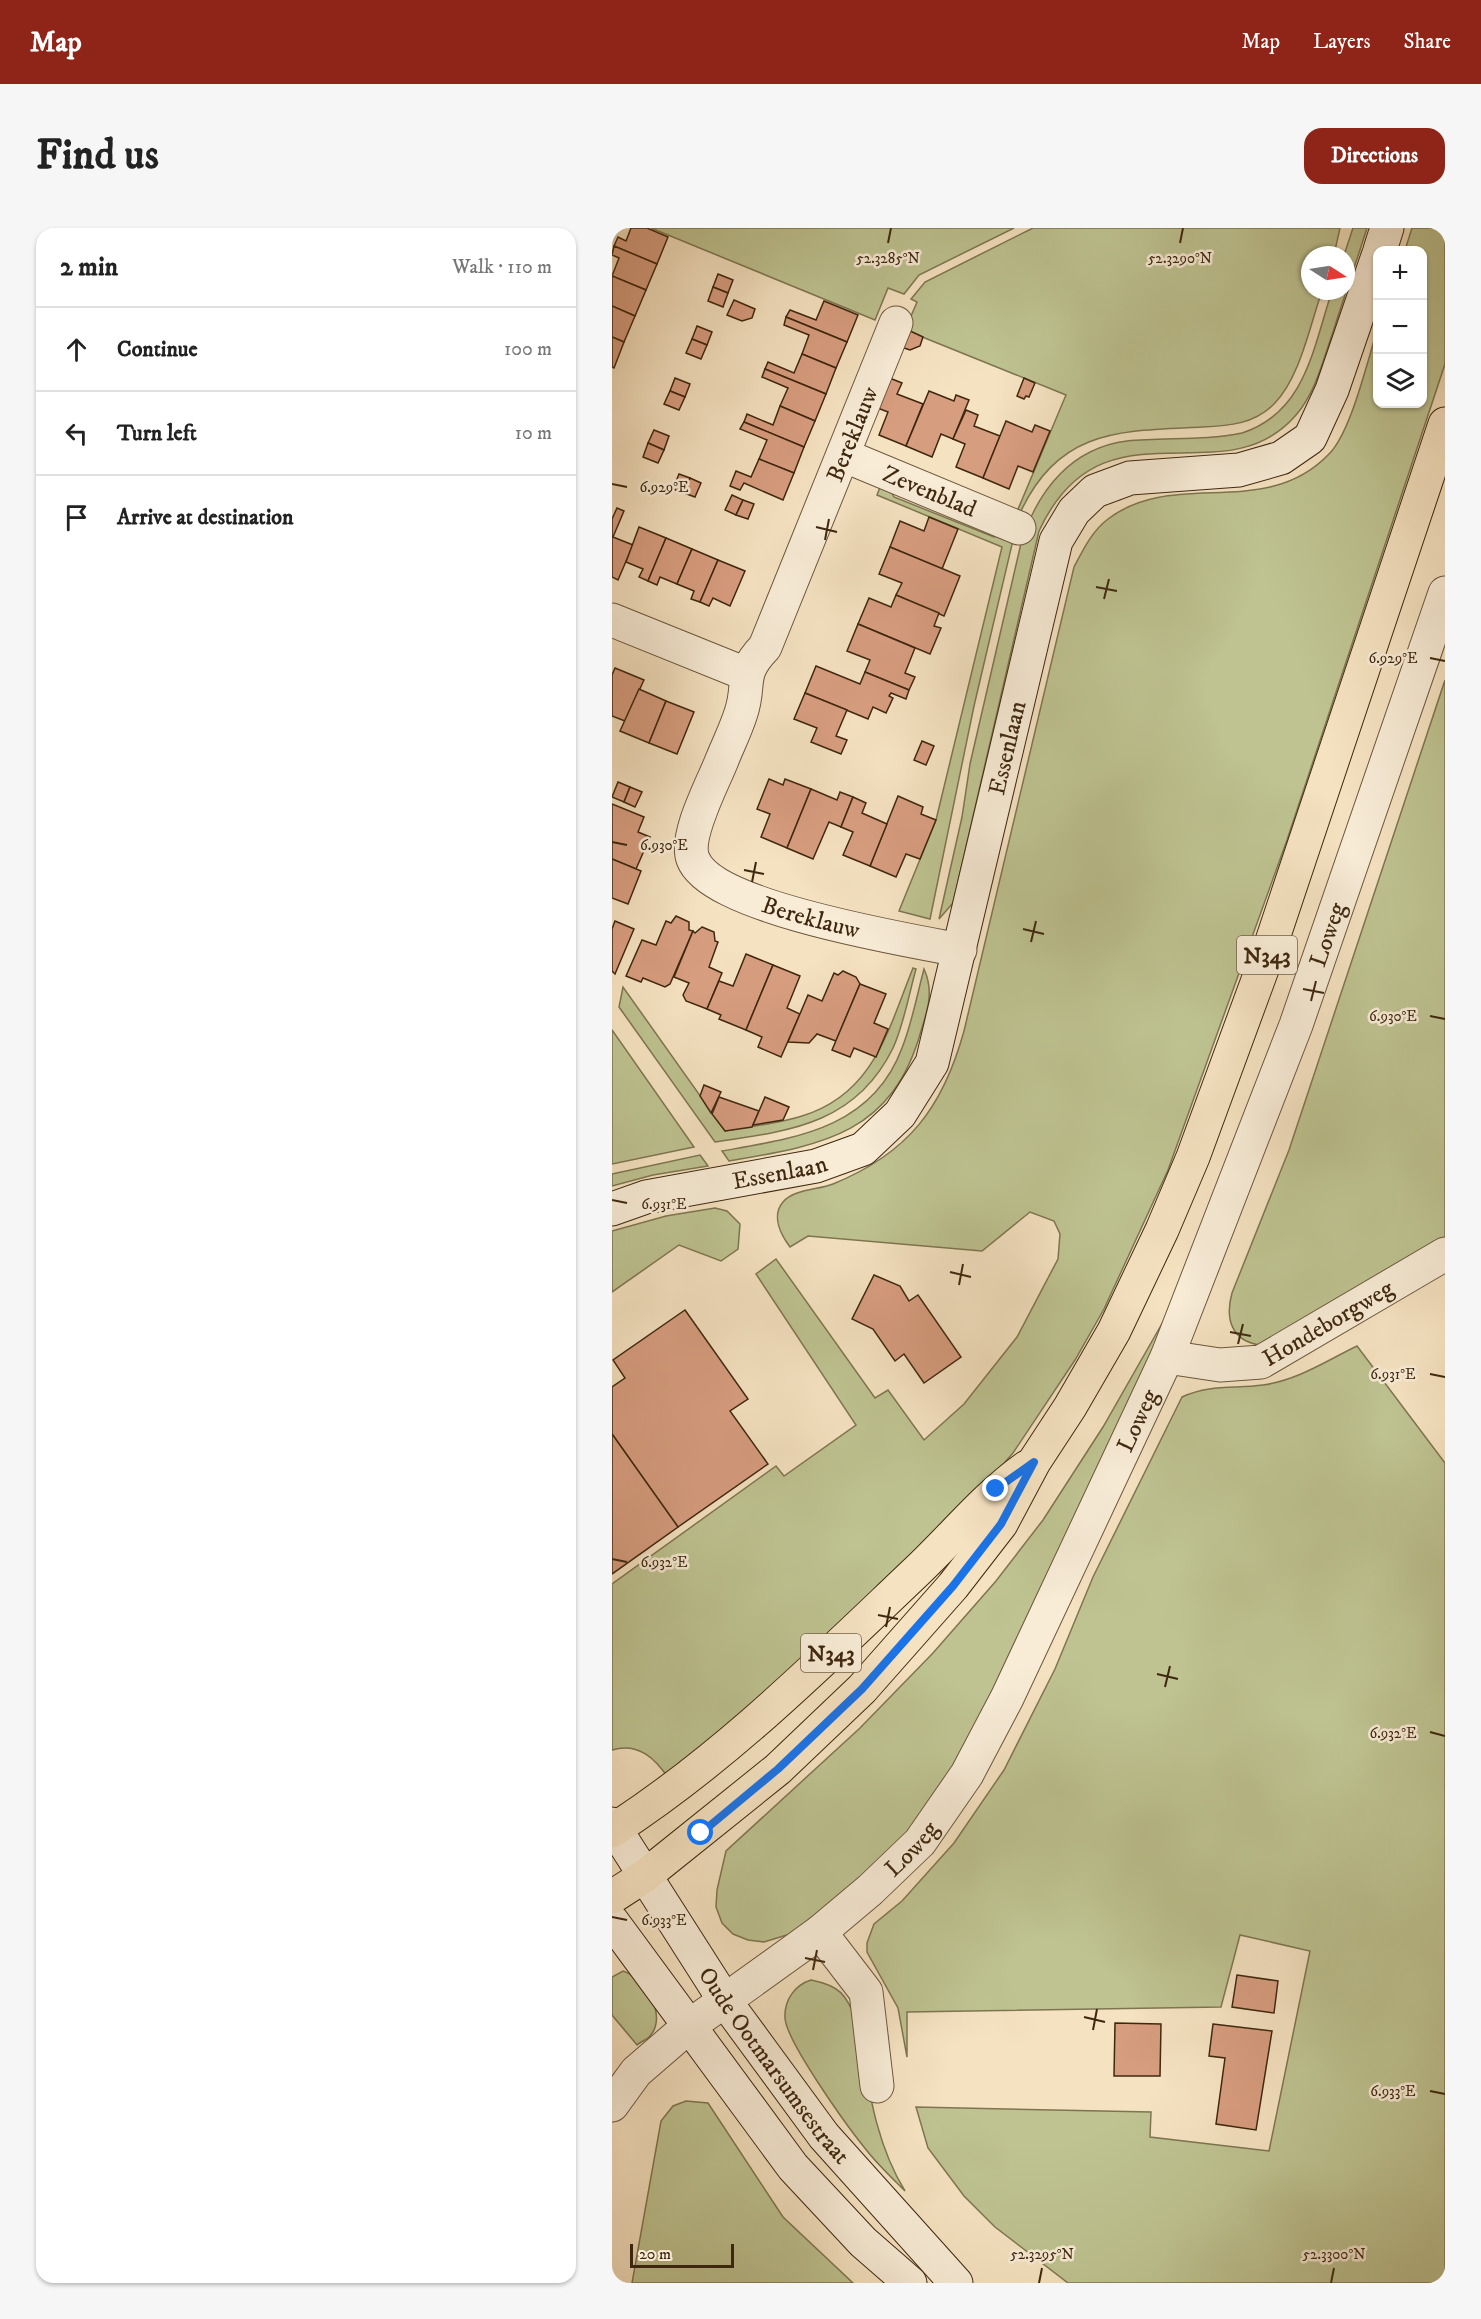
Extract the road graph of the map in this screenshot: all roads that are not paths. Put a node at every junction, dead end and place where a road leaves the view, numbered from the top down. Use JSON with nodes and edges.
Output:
{"nodes":[{"id":1,"x":1387,"y":228,"type":"edge"},
{"id":2,"x":1381,"y":246,"type":"edge"},
{"id":3,"x":1373,"y":268,"type":"edge"},
{"id":4,"x":896,"y":323,"type":"dead end"},
{"id":5,"x":1445,"y":424,"type":"edge"},
{"id":6,"x":843,"y":455,"type":"junction"},
{"id":7,"x":1019,"y":528,"type":"dead end"},
{"id":8,"x":1445,"y":593,"type":"edge"},
{"id":9,"x":612,"y":620,"type":"edge"},
{"id":10,"x":746,"y":674,"type":"junction"},
{"id":11,"x":960,"y":950,"type":"junction"},
{"id":12,"x":612,"y":1209,"type":"edge"},
{"id":13,"x":1445,"y":1254,"type":"edge"},
{"id":14,"x":1167,"y":1357,"type":"junction"},
{"id":15,"x":1034,"y":1462,"type":"junction"},
{"id":16,"x":613,"y":1828,"type":"edge"},
{"id":17,"x":646,"y":1875,"type":"junction"},
{"id":18,"x":612,"y":1897,"type":"edge"},
{"id":19,"x":612,"y":1921,"type":"edge"},
{"id":20,"x":820,"y":1932,"type":"junction"},
{"id":21,"x":726,"y":2001,"type":"junction"},
{"id":22,"x":688,"y":2027,"type":"junction"},
{"id":23,"x":877,"y":2086,"type":"dead end"},
{"id":24,"x":612,"y":2105,"type":"edge"},
{"id":25,"x":910,"y":2283,"type":"edge"},
{"id":26,"x":956,"y":2283,"type":"edge"}],
"edges":[{"from":1,"to":2,"type":"street"},
{"from":3,"to":11,"type":"street","name":"Essenlaan"},
{"from":4,"to":6,"type":"street","name":"Bereklauw"},
{"from":5,"to":15,"type":"main road","number":"N343"},
{"from":6,"to":7,"type":"street","name":"Zevenblad"},
{"from":6,"to":10,"type":"street","name":"Bereklauw"},
{"from":8,"to":14,"type":"street","name":"Loweg"},
{"from":9,"to":10,"type":"street"},
{"from":10,"to":11,"type":"street","name":"Bereklauw"},
{"from":11,"to":12,"type":"street","name":"Essenlaan"},
{"from":13,"to":14,"type":"street","name":"Hondeborgweg"},
{"from":14,"to":20,"type":"street","name":"Loweg"},
{"from":15,"to":16,"type":"main road","number":"N343"},
{"from":15,"to":17,"type":"main road","number":"N343"},
{"from":16,"to":17,"type":"street","name":"Oude Ootmarsumsestraat"},
{"from":17,"to":18,"type":"main road","number":"N343"},
{"from":17,"to":21,"type":"street","name":"Oude Ootmarsumsestraat"},
{"from":19,"to":22,"type":"street","name":"Oude Ootmarsumsestraat"},
{"from":20,"to":21,"type":"street","name":"Loweg"},
{"from":20,"to":23,"type":"street"},
{"from":21,"to":22,"type":"street","name":"Loweg"},
{"from":21,"to":26,"type":"street","name":"Oude Ootmarsumsestraat"},
{"from":22,"to":24,"type":"street","name":"Loweg"},
{"from":22,"to":25,"type":"street","name":"Oude Ootmarsumsestraat"}]}
